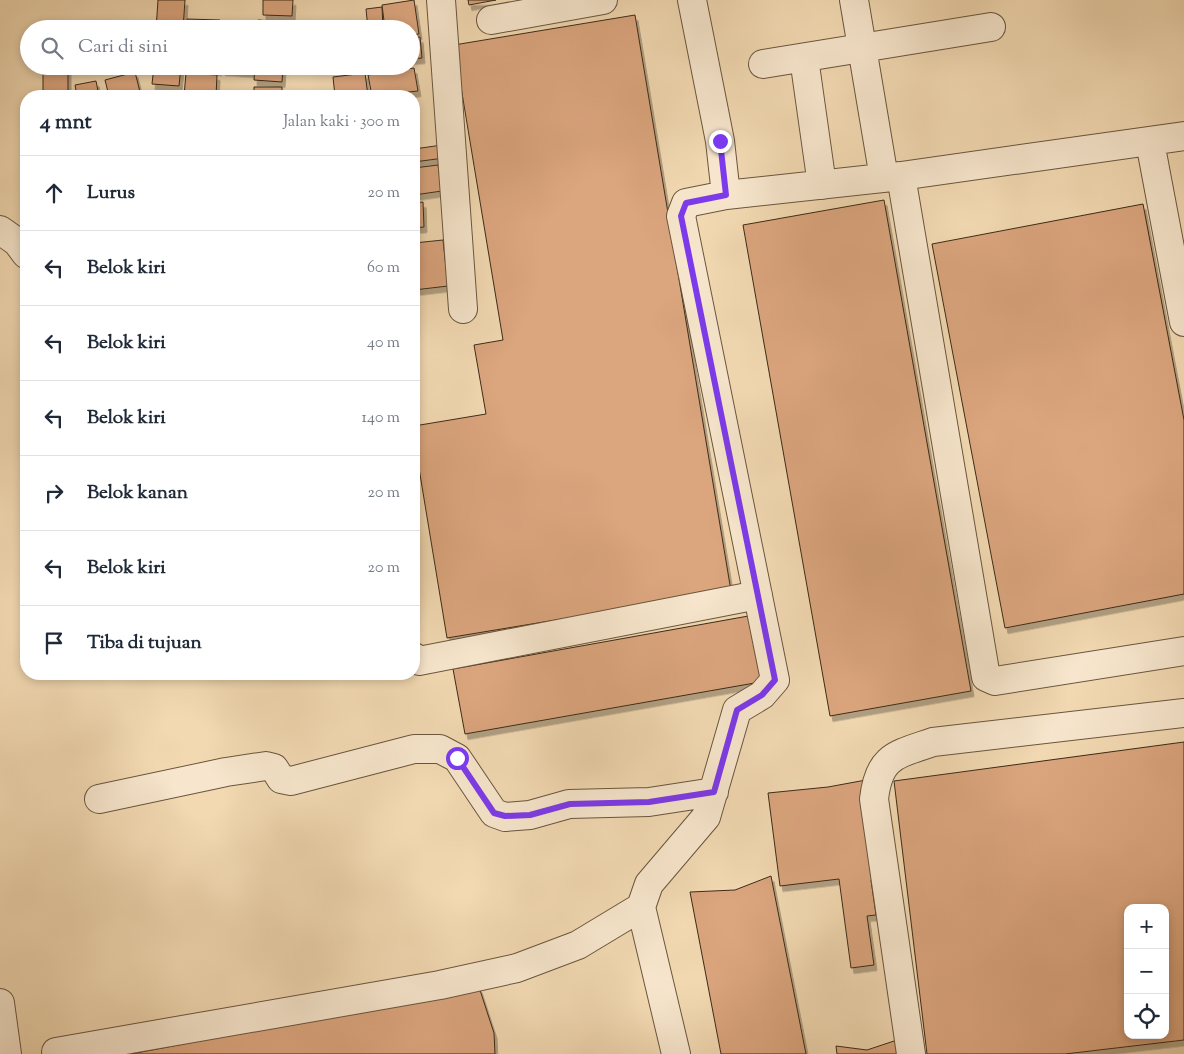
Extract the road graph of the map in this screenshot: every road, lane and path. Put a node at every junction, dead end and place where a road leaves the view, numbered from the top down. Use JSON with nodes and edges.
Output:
{"nodes":[{"id":1,"x":441,"y":0,"type":"edge"},
{"id":2,"x":603,"y":0,"type":"edge"},
{"id":3,"x":692,"y":0,"type":"edge"},
{"id":4,"x":854,"y":0,"type":"edge"},
{"id":5,"x":491,"y":20,"type":"dead end"},
{"id":6,"x":991,"y":27,"type":"dead end"},
{"id":7,"x":862,"y":46,"type":"junction"},
{"id":8,"x":804,"y":58,"type":"junction"},
{"id":9,"x":763,"y":64,"type":"dead end"},
{"id":10,"x":1184,"y":136,"type":"edge"},
{"id":11,"x":1150,"y":142,"type":"junction"},
{"id":12,"x":892,"y":177,"type":"junction"},
{"id":13,"x":822,"y":185,"type":"junction"},
{"id":14,"x":726,"y":195,"type":"junction"},
{"id":15,"x":0,"y":230,"type":"edge"},
{"id":16,"x":20,"y":246,"type":"edge"},
{"id":17,"x":463,"y":308,"type":"dead end"},
{"id":18,"x":1184,"y":322,"type":"edge"},
{"id":19,"x":758,"y":595,"type":"junction"},
{"id":20,"x":1184,"y":651,"type":"edge"},
{"id":21,"x":420,"y":660,"type":"edge"},
{"id":22,"x":1184,"y":713,"type":"edge"},
{"id":23,"x":714,"y":792,"type":"junction"},
{"id":24,"x":99,"y":799,"type":"dead end"},
{"id":25,"x":641,"y":906,"type":"junction"},
{"id":26,"x":1,"y":1019,"type":"edge"},
{"id":27,"x":56,"y":1052,"type":"dead end"},
{"id":28,"x":8,"y":1054,"type":"edge"},
{"id":29,"x":676,"y":1054,"type":"edge"},
{"id":30,"x":911,"y":1054,"type":"edge"}],
"edges":[{"from":1,"to":17,"type":"street"},
{"from":2,"to":5,"type":"street"},
{"from":3,"to":14,"type":"street"},
{"from":4,"to":7,"type":"street"},
{"from":6,"to":7,"type":"street"},
{"from":7,"to":8,"type":"street"},
{"from":7,"to":12,"type":"street"},
{"from":8,"to":9,"type":"street"},
{"from":8,"to":13,"type":"street"},
{"from":10,"to":11,"type":"street"},
{"from":11,"to":12,"type":"street"},
{"from":11,"to":18,"type":"street"},
{"from":12,"to":13,"type":"street"},
{"from":12,"to":20,"type":"street"},
{"from":13,"to":14,"type":"street"},
{"from":14,"to":19,"type":"street"},
{"from":15,"to":16,"type":"street"},
{"from":19,"to":21,"type":"street"},
{"from":19,"to":23,"type":"street"},
{"from":22,"to":30,"type":"street"},
{"from":23,"to":24,"type":"street"},
{"from":23,"to":25,"type":"street"},
{"from":25,"to":27,"type":"street"},
{"from":25,"to":29,"type":"street"},
{"from":26,"to":28,"type":"street"}]}
